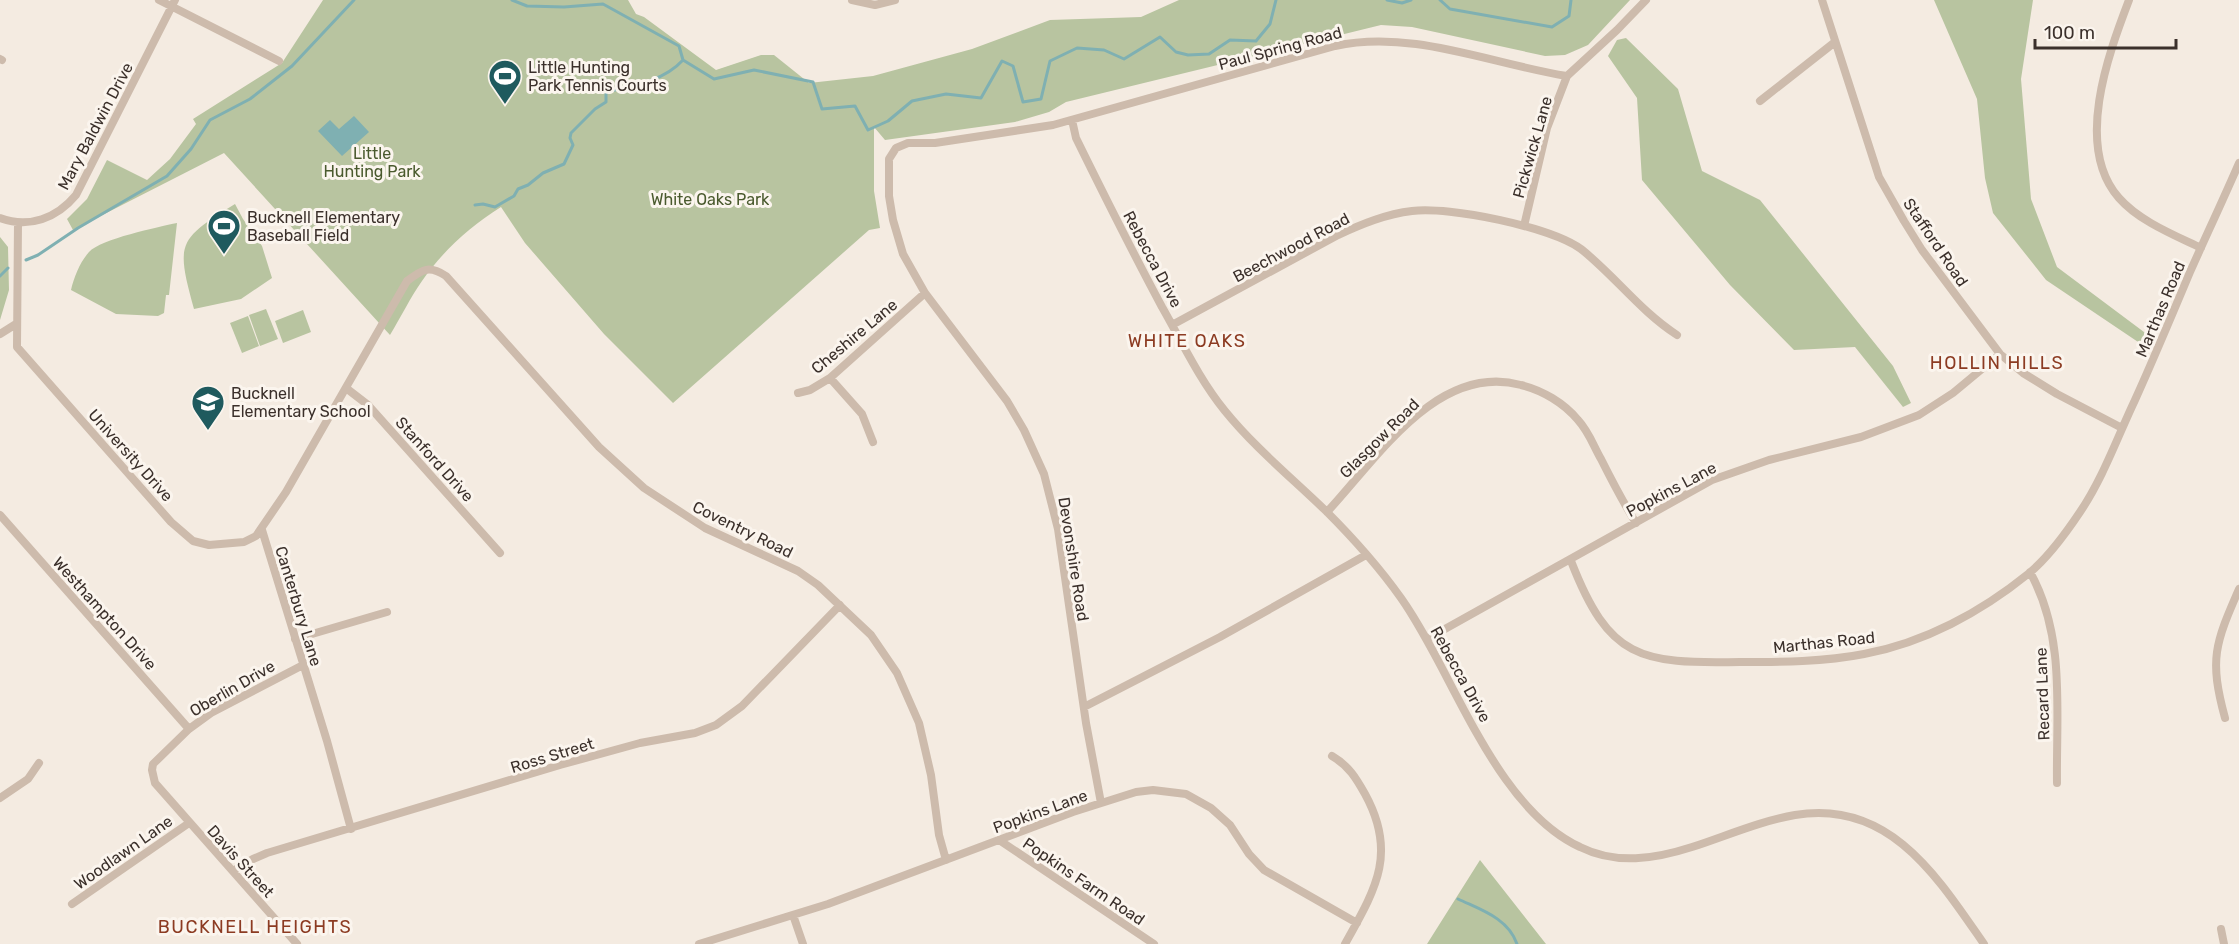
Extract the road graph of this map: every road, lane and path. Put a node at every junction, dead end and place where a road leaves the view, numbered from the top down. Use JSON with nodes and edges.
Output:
{"nodes":[{"id":1,"x":159,"y":0,"type":"edge"},
{"id":2,"x":852,"y":0,"type":"edge"},
{"id":3,"x":895,"y":0,"type":"edge"},
{"id":4,"x":1646,"y":0,"type":"edge"},
{"id":5,"x":1822,"y":0,"type":"edge"},
{"id":6,"x":2129,"y":0,"type":"edge"},
{"id":7,"x":174,"y":3,"type":"edge"},
{"id":8,"x":1835,"y":42,"type":"junction"},
{"id":9,"x":279,"y":61,"type":"dead end"},
{"id":10,"x":1567,"y":75,"type":"junction"},
{"id":11,"x":1760,"y":101,"type":"dead end"},
{"id":12,"x":1072,"y":120,"type":"junction"},
{"id":13,"x":896,"y":148,"type":"joint"},
{"id":14,"x":2239,"y":163,"type":"edge"},
{"id":15,"x":0,"y":218,"type":"edge"},
{"id":16,"x":18,"y":223,"type":"junction"},
{"id":17,"x":1524,"y":226,"type":"junction"},
{"id":18,"x":2201,"y":248,"type":"junction"},
{"id":19,"x":408,"y":281,"type":"joint"},
{"id":20,"x":925,"y":293,"type":"junction"},
{"id":21,"x":16,"y":324,"type":"junction"},
{"id":22,"x":1172,"y":325,"type":"junction"},
{"id":23,"x":0,"y":334,"type":"edge"},
{"id":24,"x":1677,"y":335,"type":"dead end"},
{"id":25,"x":2000,"y":354,"type":"junction"},
{"id":26,"x":830,"y":378,"type":"junction"},
{"id":27,"x":346,"y":388,"type":"junction"},
{"id":28,"x":798,"y":393,"type":"dead end"},
{"id":29,"x":2122,"y":428,"type":"junction"},
{"id":30,"x":873,"y":442,"type":"dead end"},
{"id":31,"x":1327,"y":512,"type":"junction"},
{"id":32,"x":0,"y":515,"type":"edge"},
{"id":33,"x":1636,"y":523,"type":"junction"},
{"id":34,"x":262,"y":530,"type":"junction"},
{"id":35,"x":500,"y":553,"type":"dead end"},
{"id":36,"x":1366,"y":555,"type":"junction"},
{"id":37,"x":1571,"y":561,"type":"junction"},
{"id":38,"x":2030,"y":572,"type":"junction"},
{"id":39,"x":2239,"y":589,"type":"edge"},
{"id":40,"x":840,"y":605,"type":"junction"},
{"id":41,"x":387,"y":612,"type":"dead end"},
{"id":42,"x":295,"y":639,"type":"junction"},
{"id":43,"x":1427,"y":639,"type":"junction"},
{"id":44,"x":303,"y":665,"type":"junction"},
{"id":45,"x":1084,"y":706,"type":"junction"},
{"id":46,"x":2225,"y":718,"type":"dead end"},
{"id":47,"x":189,"y":729,"type":"junction"},
{"id":48,"x":1332,"y":756,"type":"dead end"},
{"id":49,"x":39,"y":763,"type":"dead end"},
{"id":50,"x":2057,"y":783,"type":"dead end"},
{"id":51,"x":0,"y":798,"type":"edge"},
{"id":52,"x":1101,"y":802,"type":"junction"},
{"id":53,"x":189,"y":823,"type":"junction"},
{"id":54,"x":351,"y":829,"type":"junction"},
{"id":55,"x":999,"y":840,"type":"junction"},
{"id":56,"x":946,"y":860,"type":"junction"},
{"id":57,"x":233,"y":871,"type":"junction"},
{"id":58,"x":72,"y":904,"type":"dead end"},
{"id":59,"x":794,"y":915,"type":"junction"},
{"id":60,"x":1357,"y":923,"type":"junction"},
{"id":61,"x":2221,"y":929,"type":"dead end"},
{"id":62,"x":297,"y":944,"type":"edge"},
{"id":63,"x":699,"y":944,"type":"edge"},
{"id":64,"x":803,"y":944,"type":"edge"},
{"id":65,"x":1154,"y":944,"type":"edge"},
{"id":66,"x":1345,"y":944,"type":"edge"},
{"id":67,"x":1984,"y":944,"type":"edge"},
{"id":68,"x":2224,"y":944,"type":"edge"}],
"edges":[{"from":1,"to":7,"type":"street"},
{"from":2,"to":3,"type":"street"},
{"from":4,"to":10,"type":"street"},
{"from":5,"to":8,"type":"street","name":"Stafford Road"},
{"from":6,"to":18,"type":"street","name":"Marthas Road"},
{"from":7,"to":9,"type":"street"},
{"from":7,"to":16,"type":"street","name":"Mary Baldwin Drive"},
{"from":8,"to":11,"type":"street"},
{"from":8,"to":25,"type":"street","name":"Stafford Road"},
{"from":10,"to":12,"type":"street","name":"Paul Spring Road"},
{"from":10,"to":17,"type":"street","name":"Pickwick Lane"},
{"from":12,"to":13,"type":"street","name":"Paul Spring Road"},
{"from":12,"to":22,"type":"street","name":"Rebecca Drive"},
{"from":13,"to":20,"type":"street","name":"Devonshire Road"},
{"from":14,"to":18,"type":"street","name":"Marthas Road"},
{"from":15,"to":16,"type":"street"},
{"from":16,"to":21,"type":"street"},
{"from":17,"to":22,"type":"street","name":"Beechwood Road"},
{"from":17,"to":24,"type":"street","name":"Beechwood Road"},
{"from":18,"to":29,"type":"street","name":"Marthas Road"},
{"from":19,"to":27,"type":"street","name":"Canterbury Lane"},
{"from":19,"to":40,"type":"street","name":"Coventry Road"},
{"from":20,"to":26,"type":"street","name":"Cheshire Lane"},
{"from":20,"to":45,"type":"street","name":"Devonshire Road"},
{"from":21,"to":23,"type":"street"},
{"from":21,"to":34,"type":"street","name":"University Drive"},
{"from":22,"to":31,"type":"street","name":"Rebecca Drive"},
{"from":25,"to":29,"type":"street","name":"Stafford Road"},
{"from":25,"to":33,"type":"street","name":"Popkins Lane"},
{"from":26,"to":28,"type":"street","name":"Cheshire Lane"},
{"from":26,"to":30,"type":"street"},
{"from":27,"to":34,"type":"street","name":"Canterbury Lane"},
{"from":27,"to":35,"type":"street","name":"Stanford Drive"},
{"from":29,"to":38,"type":"street","name":"Marthas Road"},
{"from":31,"to":33,"type":"street","name":"Glasgow Road"},
{"from":31,"to":36,"type":"street","name":"Rebecca Drive"},
{"from":32,"to":47,"type":"street","name":"Westhampton Drive"},
{"from":33,"to":37,"type":"street","name":"Popkins Lane"},
{"from":34,"to":42,"type":"street","name":"Canterbury Lane"},
{"from":36,"to":43,"type":"street","name":"Rebecca Drive"},
{"from":36,"to":45,"type":"street"},
{"from":37,"to":38,"type":"street","name":"Marthas Road"},
{"from":37,"to":43,"type":"street","name":"Popkins Lane"},
{"from":38,"to":50,"type":"street","name":"Recard Lane"},
{"from":39,"to":46,"type":"street"},
{"from":40,"to":54,"type":"street","name":"Ross Street"},
{"from":40,"to":56,"type":"street","name":"Coventry Road"},
{"from":41,"to":42,"type":"street"},
{"from":42,"to":44,"type":"street","name":"Canterbury Lane"},
{"from":43,"to":67,"type":"street","name":"Rebecca Drive"},
{"from":44,"to":47,"type":"street","name":"Oberlin Drive"},
{"from":44,"to":54,"type":"street","name":"Canterbury Lane"},
{"from":45,"to":52,"type":"street","name":"Devonshire Road"},
{"from":47,"to":53,"type":"street","name":"Oberlin Drive"},
{"from":48,"to":60,"type":"street"},
{"from":49,"to":51,"type":"street"},
{"from":52,"to":55,"type":"street","name":"Popkins Lane"},
{"from":52,"to":60,"type":"street","name":"Popkins Lane"},
{"from":53,"to":57,"type":"street","name":"Davis Street"},
{"from":53,"to":58,"type":"street","name":"Woodlawn Lane"},
{"from":54,"to":57,"type":"street","name":"Ross Street"},
{"from":55,"to":56,"type":"street","name":"Popkins Lane"},
{"from":55,"to":65,"type":"street","name":"Popkins Farm Road"},
{"from":56,"to":59,"type":"street","name":"Popkins Lane"},
{"from":57,"to":62,"type":"street","name":"Davis Street"},
{"from":59,"to":63,"type":"street","name":"Popkins Lane"},
{"from":59,"to":64,"type":"street"},
{"from":60,"to":66,"type":"street"},
{"from":61,"to":68,"type":"street"}]}
